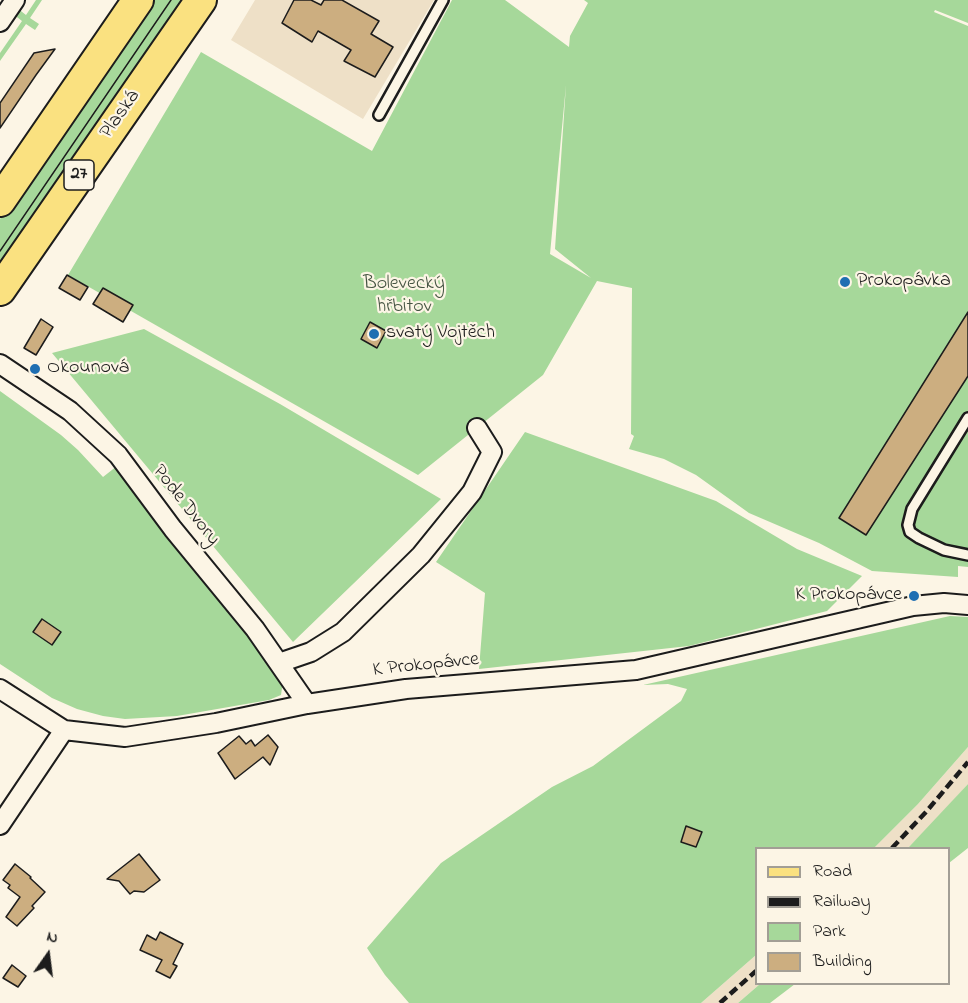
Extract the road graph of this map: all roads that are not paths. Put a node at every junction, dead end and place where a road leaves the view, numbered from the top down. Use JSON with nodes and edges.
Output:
{"nodes":[{"id":1,"x":15,"y":0,"type":"edge"},
{"id":2,"x":138,"y":0,"type":"edge"},
{"id":3,"x":201,"y":0,"type":"edge"},
{"id":4,"x":443,"y":0,"type":"edge"},
{"id":5,"x":0,"y":22,"type":"edge"},
{"id":6,"x":379,"y":115,"type":"dead end"},
{"id":7,"x":0,"y":201,"type":"edge"},
{"id":8,"x":0,"y":290,"type":"edge"},
{"id":9,"x":0,"y":364,"type":"edge"},
{"id":10,"x":968,"y":418,"type":"edge"},
{"id":11,"x":477,"y":428,"type":"dead end"},
{"id":12,"x":968,"y":555,"type":"edge"},
{"id":13,"x":968,"y":605,"type":"edge"},
{"id":14,"x":279,"y":663,"type":"junction"},
{"id":15,"x":0,"y":689,"type":"edge"},
{"id":16,"x":307,"y":704,"type":"junction"},
{"id":17,"x":64,"y":730,"type":"junction"},
{"id":18,"x":0,"y":825,"type":"edge"}],
"edges":[{"from":1,"to":5,"type":"street"},
{"from":2,"to":7,"type":"main road"},
{"from":3,"to":8,"type":"main road","name":"Plaská","number":"27"},
{"from":4,"to":6,"type":"lane"},
{"from":9,"to":14,"type":"street","name":"Pode Dvory"},
{"from":10,"to":12,"type":"lane"},
{"from":11,"to":14,"type":"street"},
{"from":13,"to":16,"type":"street","name":"K Prokopávce"},
{"from":14,"to":16,"type":"street","name":"Pode Dvory"},
{"from":15,"to":17,"type":"street","name":"K Prokopávce"},
{"from":16,"to":17,"type":"street","name":"K Prokopávce"},
{"from":17,"to":18,"type":"street"}]}
